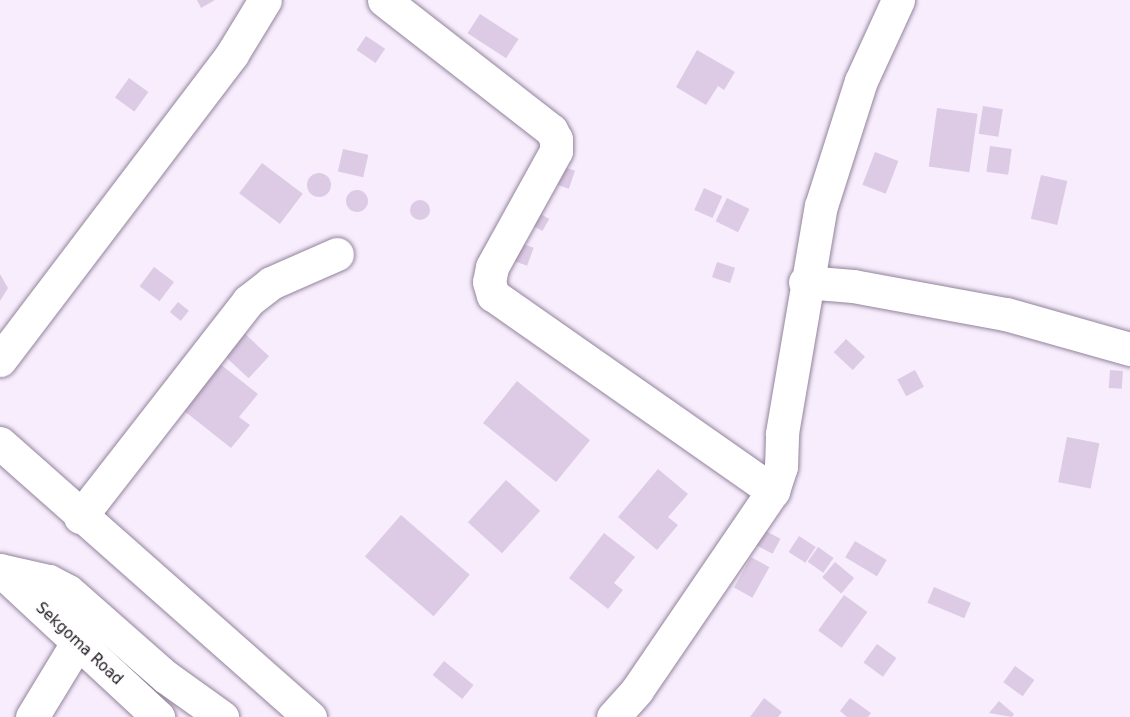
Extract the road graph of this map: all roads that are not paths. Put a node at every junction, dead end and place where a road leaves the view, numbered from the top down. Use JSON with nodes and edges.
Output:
{"nodes":[{"id":1,"x":265,"y":0,"type":"edge"},
{"id":2,"x":384,"y":0,"type":"edge"},
{"id":3,"x":898,"y":0,"type":"edge"},
{"id":4,"x":337,"y":255,"type":"dead end"},
{"id":5,"x":805,"y":282,"type":"junction"},
{"id":6,"x":1130,"y":349,"type":"edge"},
{"id":7,"x":0,"y":360,"type":"edge"},
{"id":8,"x":0,"y":443,"type":"edge"},
{"id":9,"x":773,"y":491,"type":"junction"},
{"id":10,"x":80,"y":517,"type":"junction"},
{"id":11,"x":0,"y":570,"type":"edge"},
{"id":12,"x":77,"y":643,"type":"junction"},
{"id":13,"x":32,"y":717,"type":"edge"},
{"id":14,"x":158,"y":717,"type":"edge"},
{"id":15,"x":222,"y":717,"type":"edge"},
{"id":16,"x":310,"y":717,"type":"edge"},
{"id":17,"x":613,"y":717,"type":"edge"}],
"edges":[{"from":1,"to":7,"type":"main road"},
{"from":2,"to":9,"type":"main road"},
{"from":3,"to":5,"type":"main road"},
{"from":4,"to":10,"type":"main road"},
{"from":5,"to":6,"type":"main road"},
{"from":5,"to":9,"type":"main road"},
{"from":8,"to":10,"type":"main road"},
{"from":9,"to":17,"type":"main road"},
{"from":10,"to":16,"type":"main road"},
{"from":11,"to":12,"type":"main road","name":"Sekgoma Road"},
{"from":11,"to":15,"type":"main road"},
{"from":12,"to":13,"type":"main road"},
{"from":12,"to":14,"type":"main road","name":"Sekgoma Road"}]}
